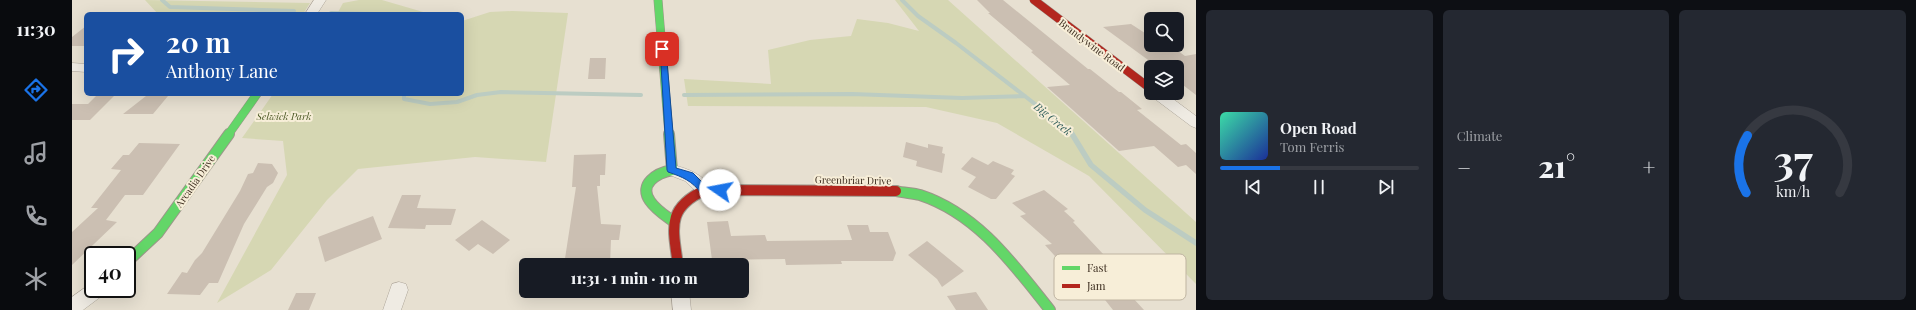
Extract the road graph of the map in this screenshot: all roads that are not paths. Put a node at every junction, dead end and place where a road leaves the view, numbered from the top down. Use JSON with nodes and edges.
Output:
{"nodes":[{"id":1,"x":320,"y":0,"type":"edge"},
{"id":2,"x":658,"y":0,"type":"edge"},
{"id":3,"x":1034,"y":0,"type":"edge"},
{"id":4,"x":312,"y":12,"type":"edge"},
{"id":5,"x":1144,"y":84,"type":"edge"},
{"id":6,"x":256,"y":96,"type":"edge"},
{"id":7,"x":1165,"y":100,"type":"edge"},
{"id":8,"x":1196,"y":123,"type":"edge"},
{"id":9,"x":672,"y":170,"type":"junction"},
{"id":10,"x":705,"y":190,"type":"junction"},
{"id":11,"x":674,"y":222,"type":"junction"},
{"id":12,"x":136,"y":254,"type":"edge"},
{"id":13,"x":677,"y":258,"type":"edge"},
{"id":14,"x":399,"y":290,"type":"dead end"},
{"id":15,"x":85,"y":298,"type":"edge"},
{"id":16,"x":681,"y":298,"type":"edge"},
{"id":17,"x":72,"y":308,"type":"edge"},
{"id":18,"x":392,"y":310,"type":"edge"},
{"id":19,"x":682,"y":310,"type":"edge"},
{"id":20,"x":1050,"y":310,"type":"edge"}],
"edges":[{"from":1,"to":4,"type":"street"},
{"from":2,"to":9,"type":"street"},
{"from":3,"to":5,"type":"street","name":"Brandywine Road"},
{"from":6,"to":12,"type":"street","name":"Arcadia Drive"},
{"from":7,"to":8,"type":"street"},
{"from":9,"to":10,"type":"street"},
{"from":9,"to":11,"type":"street"},
{"from":10,"to":11,"type":"street"},
{"from":10,"to":20,"type":"street","name":"Greenbriar Drive"},
{"from":11,"to":13,"type":"street"},
{"from":14,"to":18,"type":"street"},
{"from":15,"to":17,"type":"street"},
{"from":16,"to":19,"type":"street"}]}
